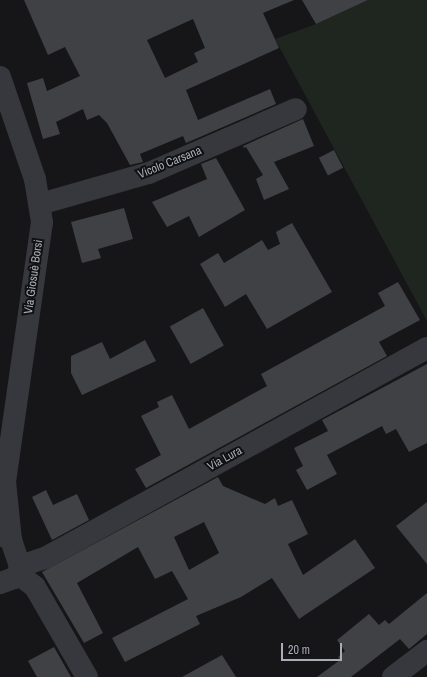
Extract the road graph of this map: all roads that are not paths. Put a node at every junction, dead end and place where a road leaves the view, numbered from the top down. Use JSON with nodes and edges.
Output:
{"nodes":[{"id":1,"x":0,"y":77,"type":"edge"},
{"id":2,"x":296,"y":109,"type":"dead end"},
{"id":3,"x":40,"y":204,"type":"junction"},
{"id":4,"x":427,"y":348,"type":"edge"},
{"id":5,"x":2,"y":486,"type":"edge"},
{"id":6,"x":6,"y":537,"type":"edge"},
{"id":7,"x":13,"y":574,"type":"edge"},
{"id":8,"x":427,"y":651,"type":"edge"},
{"id":9,"x":88,"y":677,"type":"edge"},
{"id":10,"x":393,"y":677,"type":"edge"}],
"edges":[{"from":1,"to":3,"type":"street","name":"Via Giosuè Borsi"},
{"from":2,"to":3,"type":"street","name":"Vicolo Carsana"},
{"from":3,"to":5,"type":"street","name":"Via Giosuè Borsi"},
{"from":4,"to":7,"type":"street","name":"Via Lura"},
{"from":5,"to":6,"type":"street","name":"Via Giosuè Borsi"},
{"from":6,"to":7,"type":"street","name":"Via Giosuè Borsi"},
{"from":7,"to":9,"type":"street"},
{"from":8,"to":10,"type":"street"}]}
